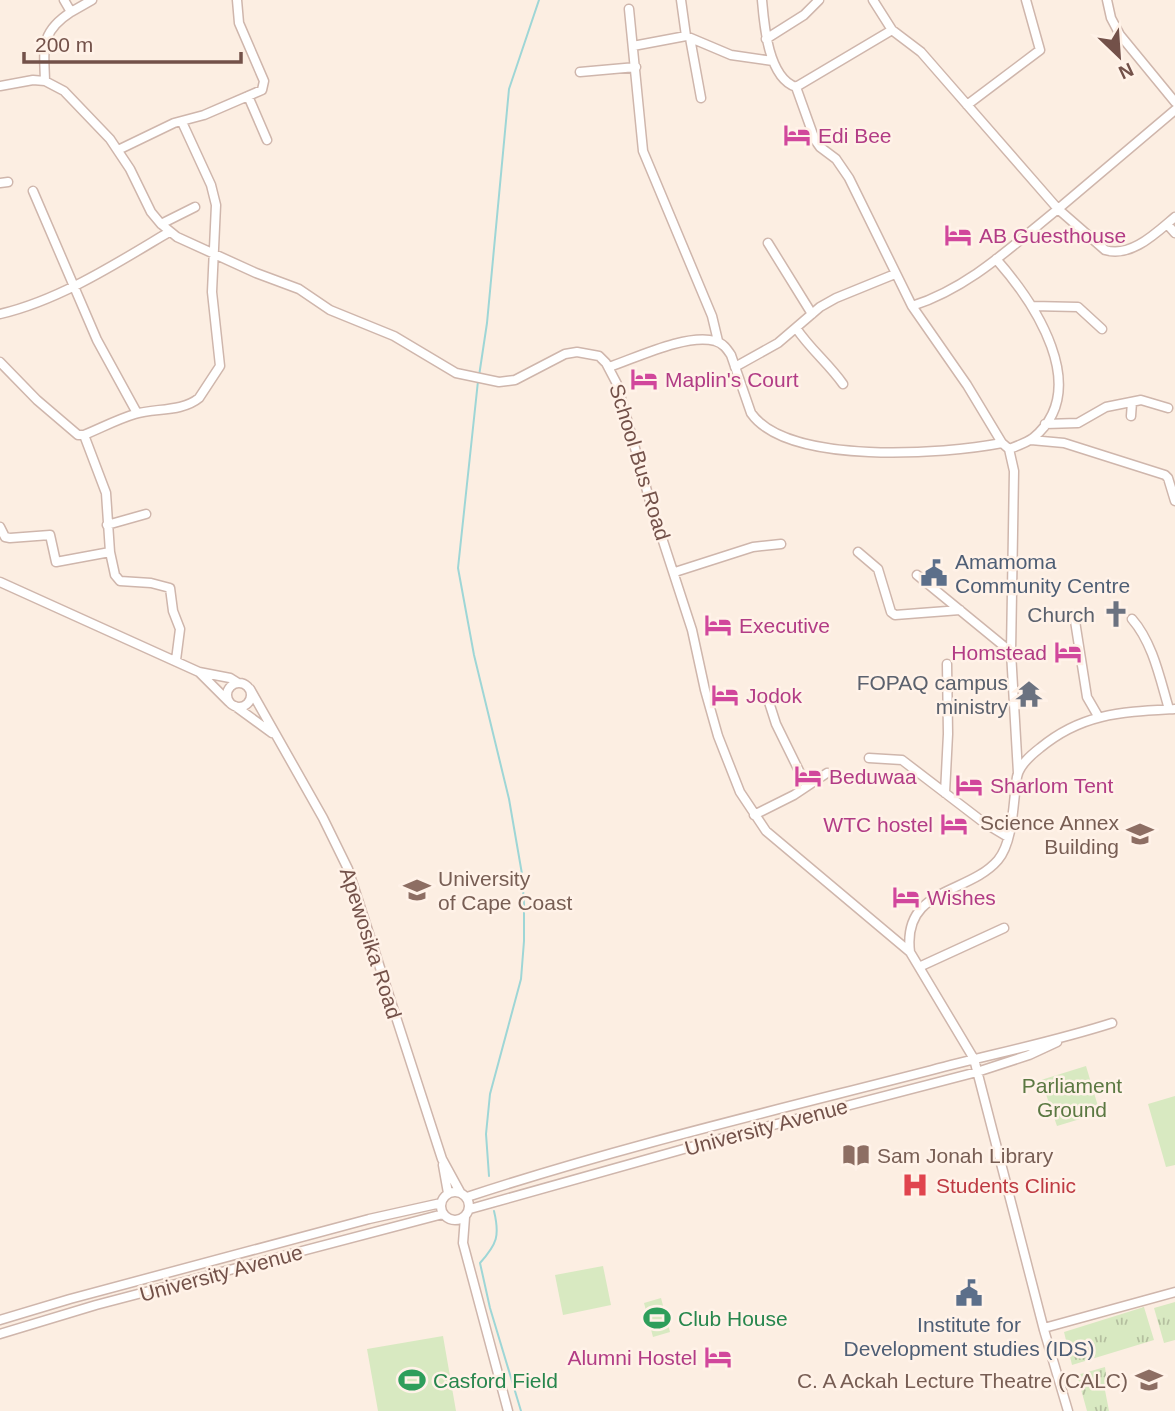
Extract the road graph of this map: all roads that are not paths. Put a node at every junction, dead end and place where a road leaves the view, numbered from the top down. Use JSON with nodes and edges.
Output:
{"nodes":[{"id":1,"x":64,"y":0,"type":"edge"},
{"id":2,"x":92,"y":0,"type":"edge"},
{"id":3,"x":237,"y":0,"type":"edge"},
{"id":4,"x":681,"y":0,"type":"edge"},
{"id":5,"x":762,"y":0,"type":"edge"},
{"id":6,"x":819,"y":0,"type":"edge"},
{"id":7,"x":873,"y":0,"type":"edge"},
{"id":8,"x":1026,"y":0,"type":"edge"},
{"id":9,"x":1107,"y":0,"type":"edge"},
{"id":10,"x":629,"y":9,"type":"dead end"},
{"id":11,"x":71,"y":12,"type":"junction"},
{"id":12,"x":892,"y":30,"type":"junction"},
{"id":13,"x":688,"y":37,"type":"junction"},
{"id":14,"x":766,"y":39,"type":"junction"},
{"id":15,"x":634,"y":46,"type":"junction"},
{"id":16,"x":773,"y":61,"type":"junction"},
{"id":17,"x":636,"y":67,"type":"junction"},
{"id":18,"x":580,"y":72,"type":"dead end"},
{"id":19,"x":45,"y":81,"type":"junction"},
{"id":20,"x":0,"y":86,"type":"edge"},
{"id":21,"x":796,"y":87,"type":"junction"},
{"id":22,"x":248,"y":96,"type":"junction"},
{"id":23,"x":701,"y":98,"type":"dead end"},
{"id":24,"x":1175,"y":102,"type":"edge"},
{"id":25,"x":967,"y":105,"type":"junction"},
{"id":26,"x":1175,"y":110,"type":"edge"},
{"id":27,"x":182,"y":122,"type":"junction"},
{"id":28,"x":267,"y":140,"type":"dead end"},
{"id":29,"x":118,"y":150,"type":"junction"},
{"id":30,"x":33,"y":191,"type":"dead end"},
{"id":31,"x":195,"y":207,"type":"dead end"},
{"id":32,"x":1058,"y":209,"type":"junction"},
{"id":33,"x":1175,"y":217,"type":"edge"},
{"id":34,"x":1167,"y":224,"type":"junction"},
{"id":35,"x":161,"y":225,"type":"junction"},
{"id":36,"x":169,"y":232,"type":"junction"},
{"id":37,"x":1175,"y":233,"type":"edge"},
{"id":38,"x":768,"y":243,"type":"dead end"},
{"id":39,"x":215,"y":254,"type":"junction"},
{"id":40,"x":996,"y":259,"type":"junction"},
{"id":41,"x":895,"y":274,"type":"junction"},
{"id":42,"x":74,"y":284,"type":"junction"},
{"id":43,"x":912,"y":306,"type":"junction"},
{"id":44,"x":1032,"y":306,"type":"junction"},
{"id":45,"x":0,"y":314,"type":"edge"},
{"id":46,"x":811,"y":314,"type":"junction"},
{"id":47,"x":796,"y":328,"type":"junction"},
{"id":48,"x":1102,"y":329,"type":"dead end"},
{"id":49,"x":718,"y":341,"type":"junction"},
{"id":50,"x":0,"y":362,"type":"edge"},
{"id":51,"x":609,"y":367,"type":"junction"},
{"id":52,"x":735,"y":367,"type":"junction"},
{"id":53,"x":843,"y":384,"type":"dead end"},
{"id":54,"x":1132,"y":402,"type":"junction"},
{"id":55,"x":1168,"y":408,"type":"dead end"},
{"id":56,"x":137,"y":413,"type":"junction"},
{"id":57,"x":1131,"y":415,"type":"dead end"},
{"id":58,"x":1045,"y":424,"type":"junction"},
{"id":59,"x":84,"y":435,"type":"junction"},
{"id":60,"x":1031,"y":440,"type":"junction"},
{"id":61,"x":1006,"y":446,"type":"junction"},
{"id":62,"x":1175,"y":501,"type":"edge"},
{"id":63,"x":146,"y":514,"type":"dead end"},
{"id":64,"x":107,"y":525,"type":"junction"},
{"id":65,"x":0,"y":527,"type":"edge"},
{"id":66,"x":781,"y":544,"type":"dead end"},
{"id":67,"x":110,"y":552,"type":"junction"},
{"id":68,"x":858,"y":552,"type":"dead end"},
{"id":69,"x":674,"y":572,"type":"junction"},
{"id":70,"x":917,"y":575,"type":"dead end"},
{"id":71,"x":0,"y":582,"type":"edge"},
{"id":72,"x":960,"y":610,"type":"junction"},
{"id":73,"x":1132,"y":619,"type":"dead end"},
{"id":74,"x":1075,"y":621,"type":"dead end"},
{"id":75,"x":1011,"y":652,"type":"junction"},
{"id":76,"x":176,"y":660,"type":"junction"},
{"id":77,"x":947,"y":664,"type":"dead end"},
{"id":78,"x":199,"y":672,"type":"junction"},
{"id":79,"x":238,"y":682,"type":"junction"},
{"id":80,"x":250,"y":689,"type":"junction"},
{"id":81,"x":768,"y":699,"type":"dead end"},
{"id":82,"x":232,"y":704,"type":"junction"},
{"id":83,"x":1172,"y":709,"type":"edge"},
{"id":84,"x":1098,"y":716,"type":"junction"},
{"id":85,"x":277,"y":737,"type":"junction"},
{"id":86,"x":869,"y":758,"type":"dead end"},
{"id":87,"x":827,"y":773,"type":"dead end"},
{"id":88,"x":1018,"y":773,"type":"junction"},
{"id":89,"x":806,"y":785,"type":"junction"},
{"id":90,"x":945,"y":793,"type":"junction"},
{"id":91,"x":754,"y":815,"type":"junction"},
{"id":92,"x":1008,"y":837,"type":"junction"},
{"id":93,"x":1004,"y":928,"type":"dead end"},
{"id":94,"x":910,"y":952,"type":"junction"},
{"id":95,"x":919,"y":967,"type":"junction"},
{"id":96,"x":1112,"y":1023,"type":"dead end"},
{"id":97,"x":1059,"y":1040,"type":"junction"},
{"id":98,"x":974,"y":1059,"type":"junction"},
{"id":99,"x":977,"y":1072,"type":"junction"},
{"id":100,"x":442,"y":1158,"type":"junction"},
{"id":101,"x":449,"y":1193,"type":"junction"},
{"id":102,"x":463,"y":1195,"type":"junction"},
{"id":103,"x":441,"y":1203,"type":"junction"},
{"id":104,"x":468,"y":1213,"type":"junction"},
{"id":105,"x":443,"y":1214,"type":"junction"},
{"id":106,"x":454,"y":1220,"type":"junction"},
{"id":107,"x":463,"y":1243,"type":"junction"},
{"id":108,"x":1175,"y":1292,"type":"edge"},
{"id":109,"x":0,"y":1320,"type":"edge"},
{"id":110,"x":1044,"y":1328,"type":"junction"},
{"id":111,"x":0,"y":1334,"type":"edge"},
{"id":112,"x":508,"y":1411,"type":"edge"},
{"id":113,"x":1068,"y":1411,"type":"edge"}],
"edges":[{"from":1,"to":11,"type":"street"},
{"from":2,"to":11,"type":"street"},
{"from":3,"to":22,"type":"street"},
{"from":4,"to":13,"type":"street"},
{"from":5,"to":14,"type":"street"},
{"from":6,"to":14,"type":"street"},
{"from":7,"to":12,"type":"street"},
{"from":8,"to":25,"type":"street"},
{"from":9,"to":24,"type":"street"},
{"from":10,"to":15,"type":"street"},
{"from":11,"to":19,"type":"street"},
{"from":12,"to":21,"type":"street"},
{"from":12,"to":25,"type":"street"},
{"from":13,"to":15,"type":"street"},
{"from":13,"to":16,"type":"street"},
{"from":13,"to":23,"type":"street"},
{"from":14,"to":16,"type":"street"},
{"from":15,"to":17,"type":"street"},
{"from":16,"to":21,"type":"street"},
{"from":17,"to":18,"type":"street"},
{"from":17,"to":49,"type":"street"},
{"from":19,"to":20,"type":"street"},
{"from":19,"to":29,"type":"street","name":"School Bus Road"},
{"from":21,"to":41,"type":"street"},
{"from":22,"to":27,"type":"street"},
{"from":22,"to":28,"type":"street"},
{"from":25,"to":32,"type":"street"},
{"from":26,"to":32,"type":"street"},
{"from":27,"to":29,"type":"street"},
{"from":27,"to":39,"type":"street"},
{"from":29,"to":35,"type":"street","name":"School Bus Road"},
{"from":30,"to":42,"type":"street"},
{"from":31,"to":35,"type":"street"},
{"from":32,"to":34,"type":"street"},
{"from":32,"to":40,"type":"street"},
{"from":33,"to":34,"type":"street"},
{"from":34,"to":37,"type":"street"},
{"from":35,"to":36,"type":"street","name":"School Bus Road"},
{"from":36,"to":39,"type":"street","name":"School Bus Road"},
{"from":36,"to":42,"type":"street"},
{"from":38,"to":46,"type":"street"},
{"from":39,"to":51,"type":"street","name":"School Bus Road"},
{"from":39,"to":56,"type":"street"},
{"from":40,"to":43,"type":"street"},
{"from":40,"to":44,"type":"street"},
{"from":41,"to":43,"type":"street"},
{"from":41,"to":46,"type":"street"},
{"from":42,"to":45,"type":"street"},
{"from":42,"to":56,"type":"street"},
{"from":43,"to":61,"type":"street"},
{"from":44,"to":48,"type":"street"},
{"from":44,"to":58,"type":"street"},
{"from":46,"to":47,"type":"street"},
{"from":47,"to":52,"type":"street"},
{"from":47,"to":53,"type":"street"},
{"from":49,"to":51,"type":"street"},
{"from":49,"to":52,"type":"street"},
{"from":50,"to":59,"type":"street"},
{"from":51,"to":69,"type":"street","name":"School Bus Road"},
{"from":52,"to":61,"type":"street"},
{"from":54,"to":55,"type":"street"},
{"from":54,"to":57,"type":"street"},
{"from":54,"to":58,"type":"street"},
{"from":56,"to":59,"type":"street"},
{"from":58,"to":60,"type":"street"},
{"from":59,"to":64,"type":"street"},
{"from":60,"to":61,"type":"street"},
{"from":60,"to":62,"type":"street"},
{"from":61,"to":75,"type":"street"},
{"from":63,"to":64,"type":"street"},
{"from":64,"to":67,"type":"street"},
{"from":65,"to":67,"type":"street"},
{"from":66,"to":69,"type":"street"},
{"from":67,"to":76,"type":"street"},
{"from":68,"to":72,"type":"street"},
{"from":69,"to":91,"type":"street","name":"School Bus Road"},
{"from":70,"to":72,"type":"street"},
{"from":71,"to":76,"type":"street","name":"Apewosika Road"},
{"from":72,"to":75,"type":"street"},
{"from":73,"to":83,"type":"street"},
{"from":74,"to":84,"type":"street"},
{"from":75,"to":88,"type":"street"},
{"from":76,"to":78,"type":"street","name":"Apewosika Road"},
{"from":77,"to":90,"type":"street"},
{"from":78,"to":79,"type":"street","name":"Apewosika Road"},
{"from":78,"to":82,"type":"street","name":"Apewosika Road"},
{"from":79,"to":80,"type":"street"},
{"from":79,"to":82,"type":"street"},
{"from":80,"to":82,"type":"street"},
{"from":80,"to":85,"type":"street","name":"Apewosika Road"},
{"from":81,"to":89,"type":"street"},
{"from":82,"to":85,"type":"street","name":"Apewosika Road"},
{"from":83,"to":84,"type":"street"},
{"from":84,"to":88,"type":"street"},
{"from":85,"to":100,"type":"street","name":"Apewosika Road"},
{"from":86,"to":90,"type":"street"},
{"from":87,"to":89,"type":"street"},
{"from":88,"to":92,"type":"street"},
{"from":89,"to":91,"type":"street"},
{"from":90,"to":92,"type":"street"},
{"from":91,"to":94,"type":"street","name":"School Bus Road"},
{"from":92,"to":94,"type":"street"},
{"from":93,"to":95,"type":"street"},
{"from":94,"to":95,"type":"street","name":"School Bus Road"},
{"from":95,"to":98,"type":"street","name":"School Bus Road"},
{"from":96,"to":97,"type":"street","name":"University Avenue"},
{"from":97,"to":98,"type":"street","name":"University Avenue"},
{"from":97,"to":99,"type":"street","name":"University Avenue"},
{"from":98,"to":99,"type":"street","name":"School Bus Road"},
{"from":98,"to":102,"type":"street","name":"University Avenue"},
{"from":99,"to":104,"type":"street","name":"University Avenue"},
{"from":99,"to":110,"type":"street","name":"School Bus Road"},
{"from":100,"to":101,"type":"street"},
{"from":100,"to":102,"type":"street"},
{"from":101,"to":102,"type":"street"},
{"from":101,"to":103,"type":"street"},
{"from":102,"to":104,"type":"street"},
{"from":103,"to":105,"type":"street"},
{"from":103,"to":109,"type":"street","name":"University Avenue"},
{"from":104,"to":106,"type":"street"},
{"from":104,"to":107,"type":"street"},
{"from":105,"to":106,"type":"street"},
{"from":105,"to":111,"type":"street","name":"University Avenue"},
{"from":106,"to":107,"type":"street"},
{"from":107,"to":112,"type":"street"},
{"from":108,"to":110,"type":"street"},
{"from":110,"to":113,"type":"street","name":"School Bus Road"}]}
